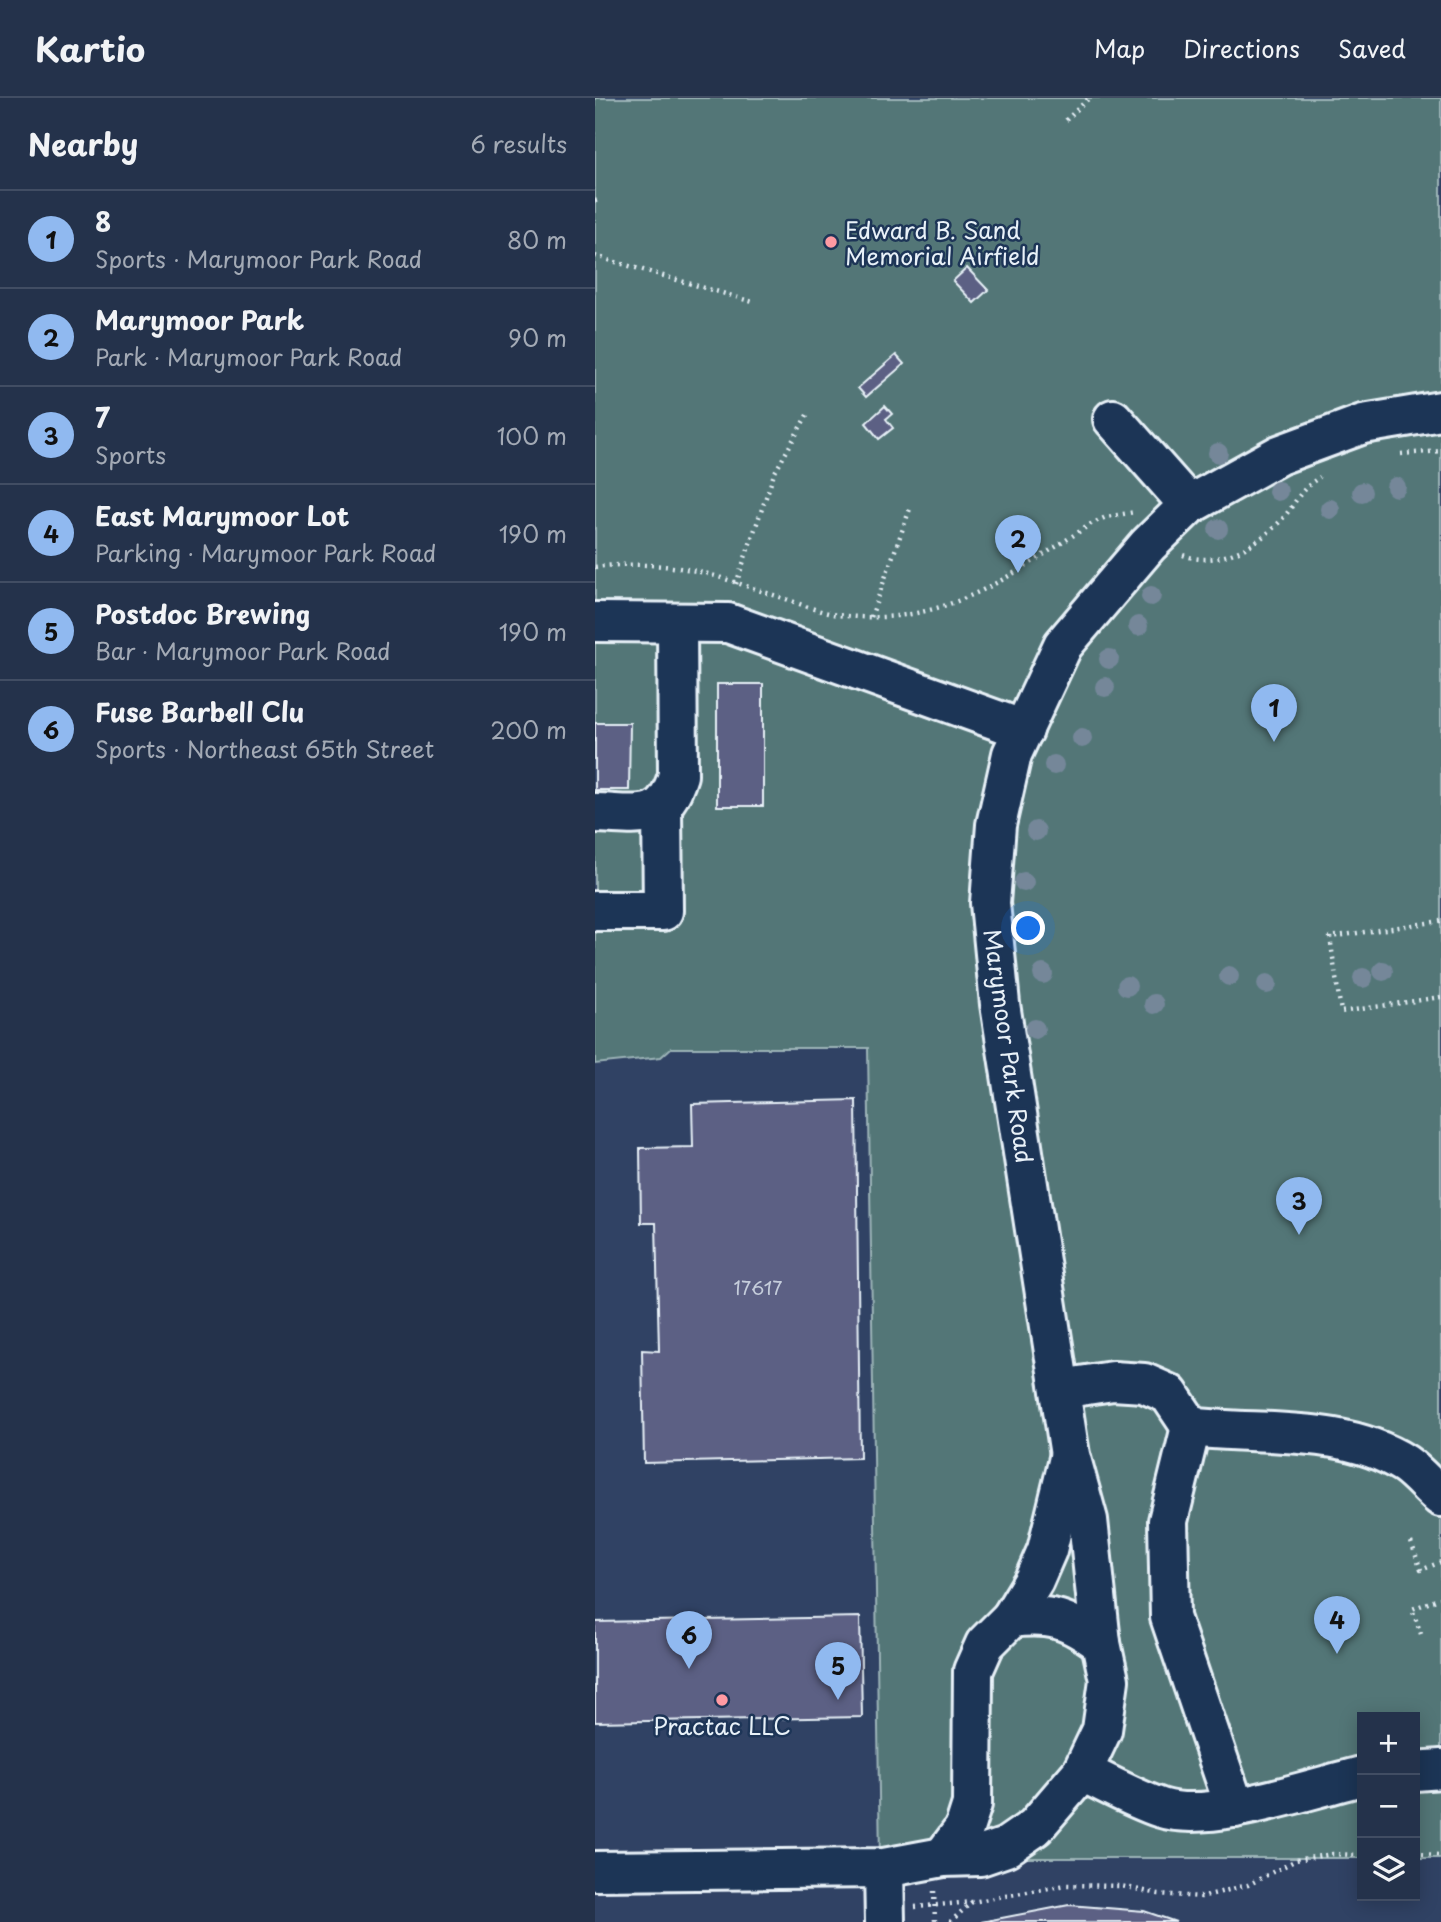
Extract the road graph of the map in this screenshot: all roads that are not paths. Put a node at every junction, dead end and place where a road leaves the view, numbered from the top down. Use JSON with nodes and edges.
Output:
{"nodes":[{"id":1,"x":1441,"y":411,"type":"edge"},
{"id":2,"x":1113,"y":419,"type":"dead end"},
{"id":3,"x":1189,"y":505,"type":"junction"},
{"id":4,"x":595,"y":622,"type":"edge"},
{"id":5,"x":677,"y":623,"type":"junction"},
{"id":6,"x":1024,"y":730,"type":"junction"},
{"id":7,"x":661,"y":808,"type":"junction"},
{"id":8,"x":595,"y":813,"type":"edge"},
{"id":9,"x":595,"y":911,"type":"edge"},
{"id":10,"x":1061,"y":1389,"type":"junction"},
{"id":11,"x":1191,"y":1427,"type":"junction"},
{"id":12,"x":1070,"y":1455,"type":"junction"},
{"id":13,"x":1441,"y":1497,"type":"edge"},
{"id":14,"x":1011,"y":1618,"type":"junction"},
{"id":15,"x":1101,"y":1643,"type":"junction"},
{"id":16,"x":1441,"y":1769,"type":"edge"},
{"id":17,"x":1420,"y":1771,"type":"edge"},
{"id":18,"x":1082,"y":1772,"type":"junction"},
{"id":19,"x":1357,"y":1777,"type":"edge"},
{"id":20,"x":1235,"y":1808,"type":"junction"},
{"id":21,"x":943,"y":1857,"type":"junction"},
{"id":22,"x":884,"y":1868,"type":"junction"},
{"id":23,"x":595,"y":1871,"type":"edge"},
{"id":24,"x":898,"y":1914,"type":"edge"}],
"edges":[{"from":1,"to":3,"type":"street","name":"Marymoor Park Road"},
{"from":2,"to":3,"type":"street"},
{"from":3,"to":6,"type":"street","name":"Marymoor Park Road"},
{"from":4,"to":5,"type":"street"},
{"from":5,"to":6,"type":"street"},
{"from":5,"to":7,"type":"street"},
{"from":6,"to":10,"type":"street","name":"Marymoor Park Road"},
{"from":7,"to":8,"type":"street"},
{"from":7,"to":9,"type":"street"},
{"from":10,"to":11,"type":"street"},
{"from":10,"to":12,"type":"street","name":"Marymoor Park Road"},
{"from":11,"to":13,"type":"street"},
{"from":11,"to":20,"type":"street"},
{"from":12,"to":14,"type":"street","name":"Marymoor Park Road"},
{"from":12,"to":15,"type":"street","name":"Marymoor Park Road"},
{"from":14,"to":15,"type":"street"},
{"from":14,"to":21,"type":"street","name":"Marymoor Park Road"},
{"from":15,"to":18,"type":"street","name":"Marymoor Park Road"},
{"from":16,"to":17,"type":"street"},
{"from":18,"to":20,"type":"street"},
{"from":18,"to":21,"type":"street","name":"Marymoor Park Road"},
{"from":19,"to":20,"type":"street"},
{"from":21,"to":22,"type":"street","name":"Marymoor Park Road"},
{"from":22,"to":23,"type":"street","name":"Marymoor Park Road"},
{"from":22,"to":24,"type":"street"}]}
